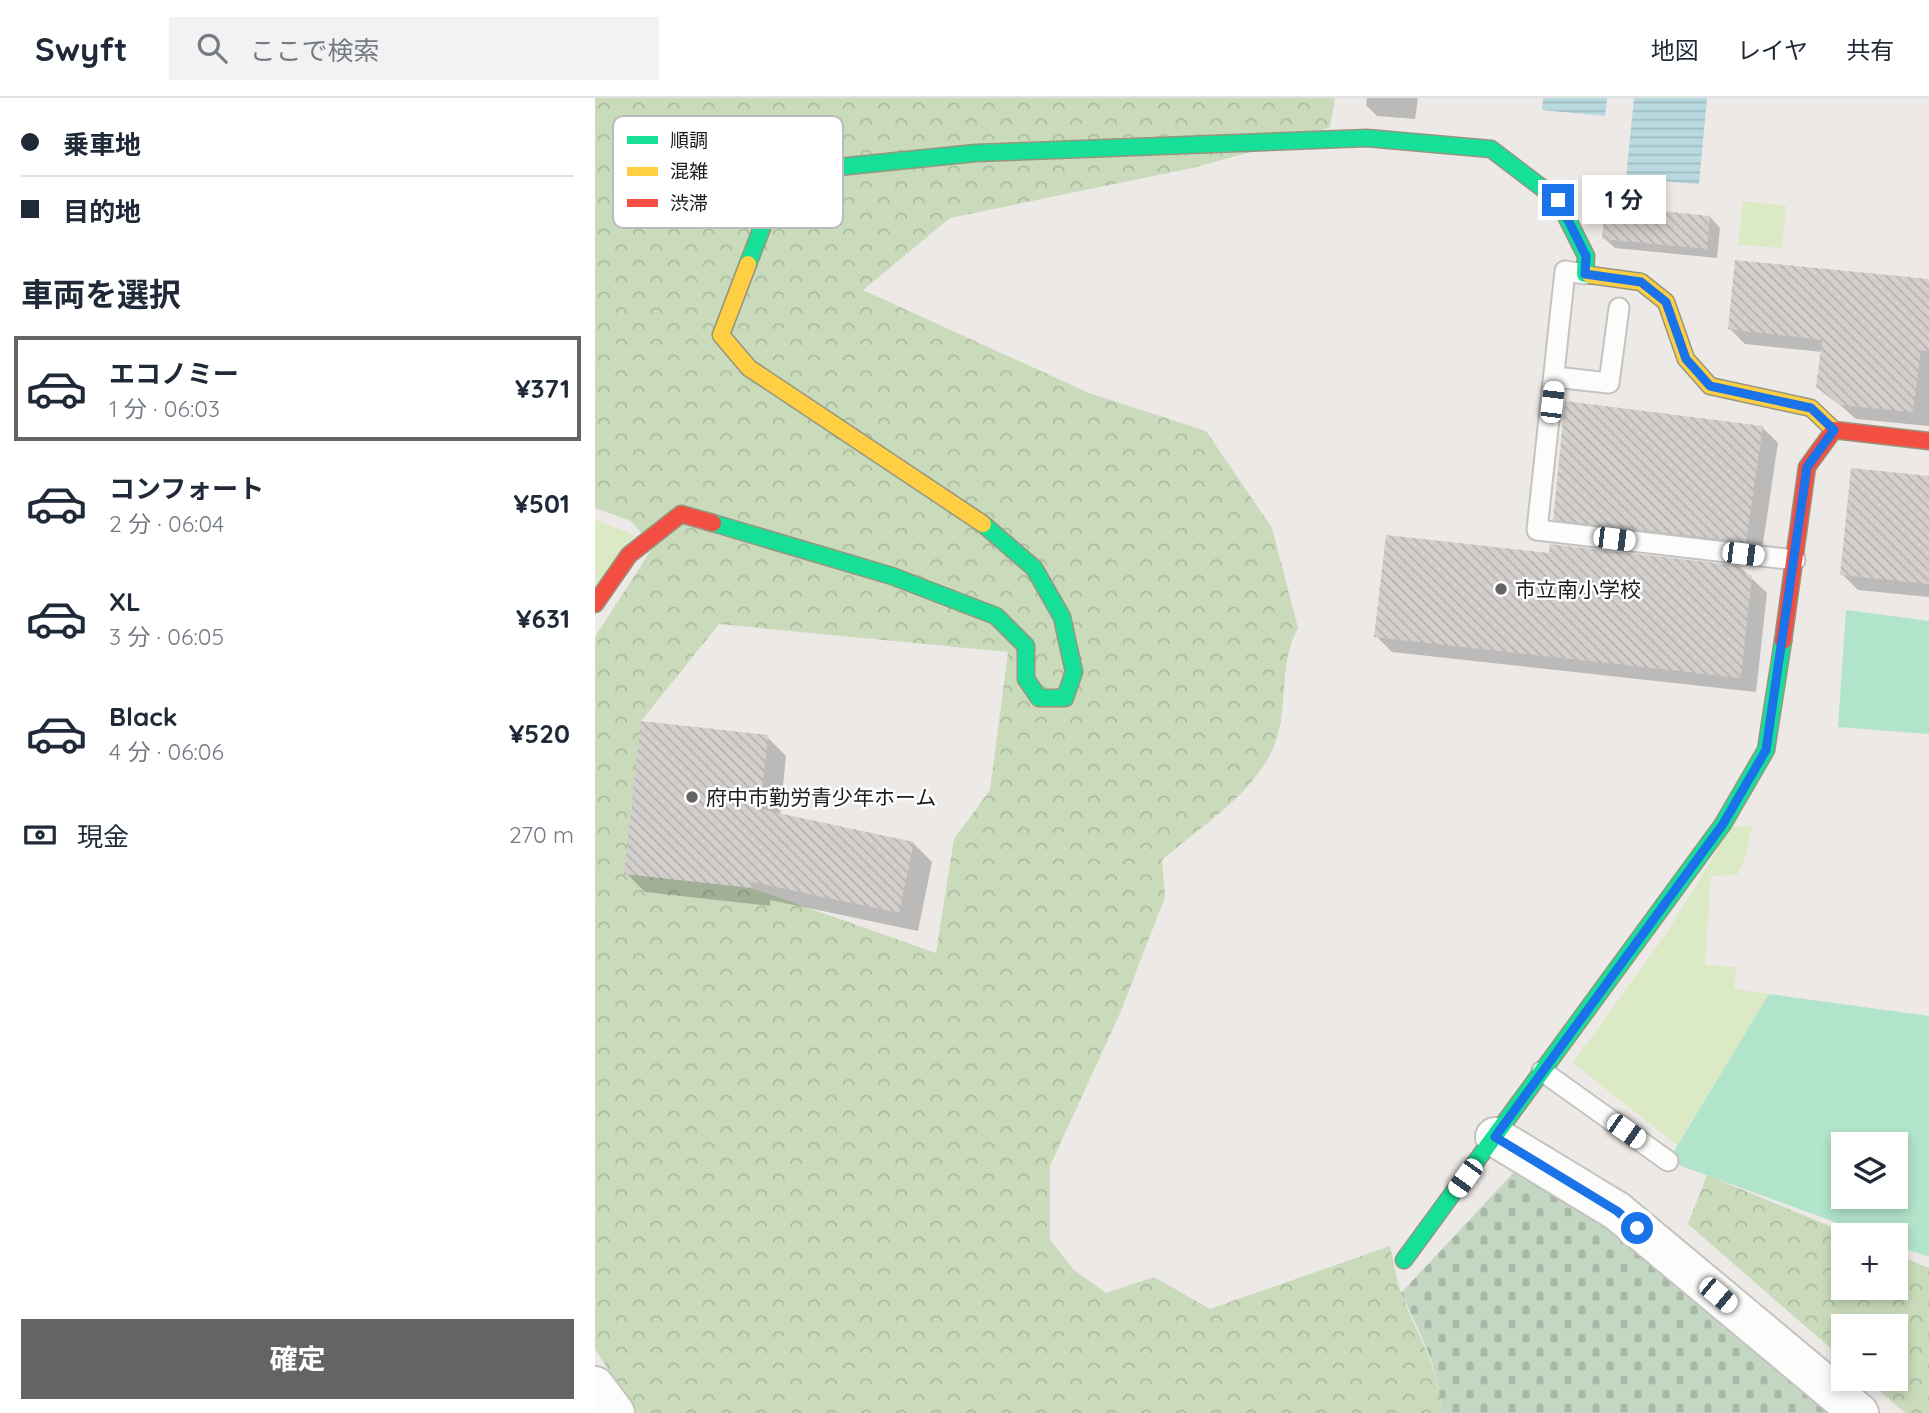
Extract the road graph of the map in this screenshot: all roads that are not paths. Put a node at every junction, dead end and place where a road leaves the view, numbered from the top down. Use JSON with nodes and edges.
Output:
{"nodes":[{"id":1,"x":843,"y":166,"type":"edge"},
{"id":2,"x":762,"y":228,"type":"edge"},
{"id":3,"x":1585,"y":274,"type":"junction"},
{"id":4,"x":1619,"y":308,"type":"dead end"},
{"id":5,"x":1555,"y":377,"type":"junction"},
{"id":6,"x":1834,"y":430,"type":"junction"},
{"id":7,"x":1929,"y":440,"type":"edge"},
{"id":8,"x":1795,"y":560,"type":"junction"},
{"id":9,"x":595,"y":604,"type":"edge"},
{"id":10,"x":1542,"y":1071,"type":"junction"},
{"id":11,"x":1495,"y":1137,"type":"junction"},
{"id":12,"x":1668,"y":1160,"type":"dead end"},
{"id":13,"x":1405,"y":1260,"type":"dead end"},
{"id":14,"x":595,"y":1386,"type":"edge"},
{"id":15,"x":615,"y":1413,"type":"edge"},
{"id":16,"x":1859,"y":1413,"type":"edge"}],
"edges":[{"from":1,"to":3,"type":"street"},
{"from":2,"to":9,"type":"street"},
{"from":3,"to":5,"type":"lane"},
{"from":3,"to":6,"type":"street"},
{"from":4,"to":5,"type":"lane"},
{"from":5,"to":8,"type":"lane"},
{"from":6,"to":7,"type":"street"},
{"from":6,"to":8,"type":"street"},
{"from":8,"to":10,"type":"street"},
{"from":10,"to":11,"type":"street"},
{"from":10,"to":12,"type":"lane"},
{"from":11,"to":13,"type":"street"},
{"from":11,"to":16,"type":"street"},
{"from":14,"to":15,"type":"street"}]}
